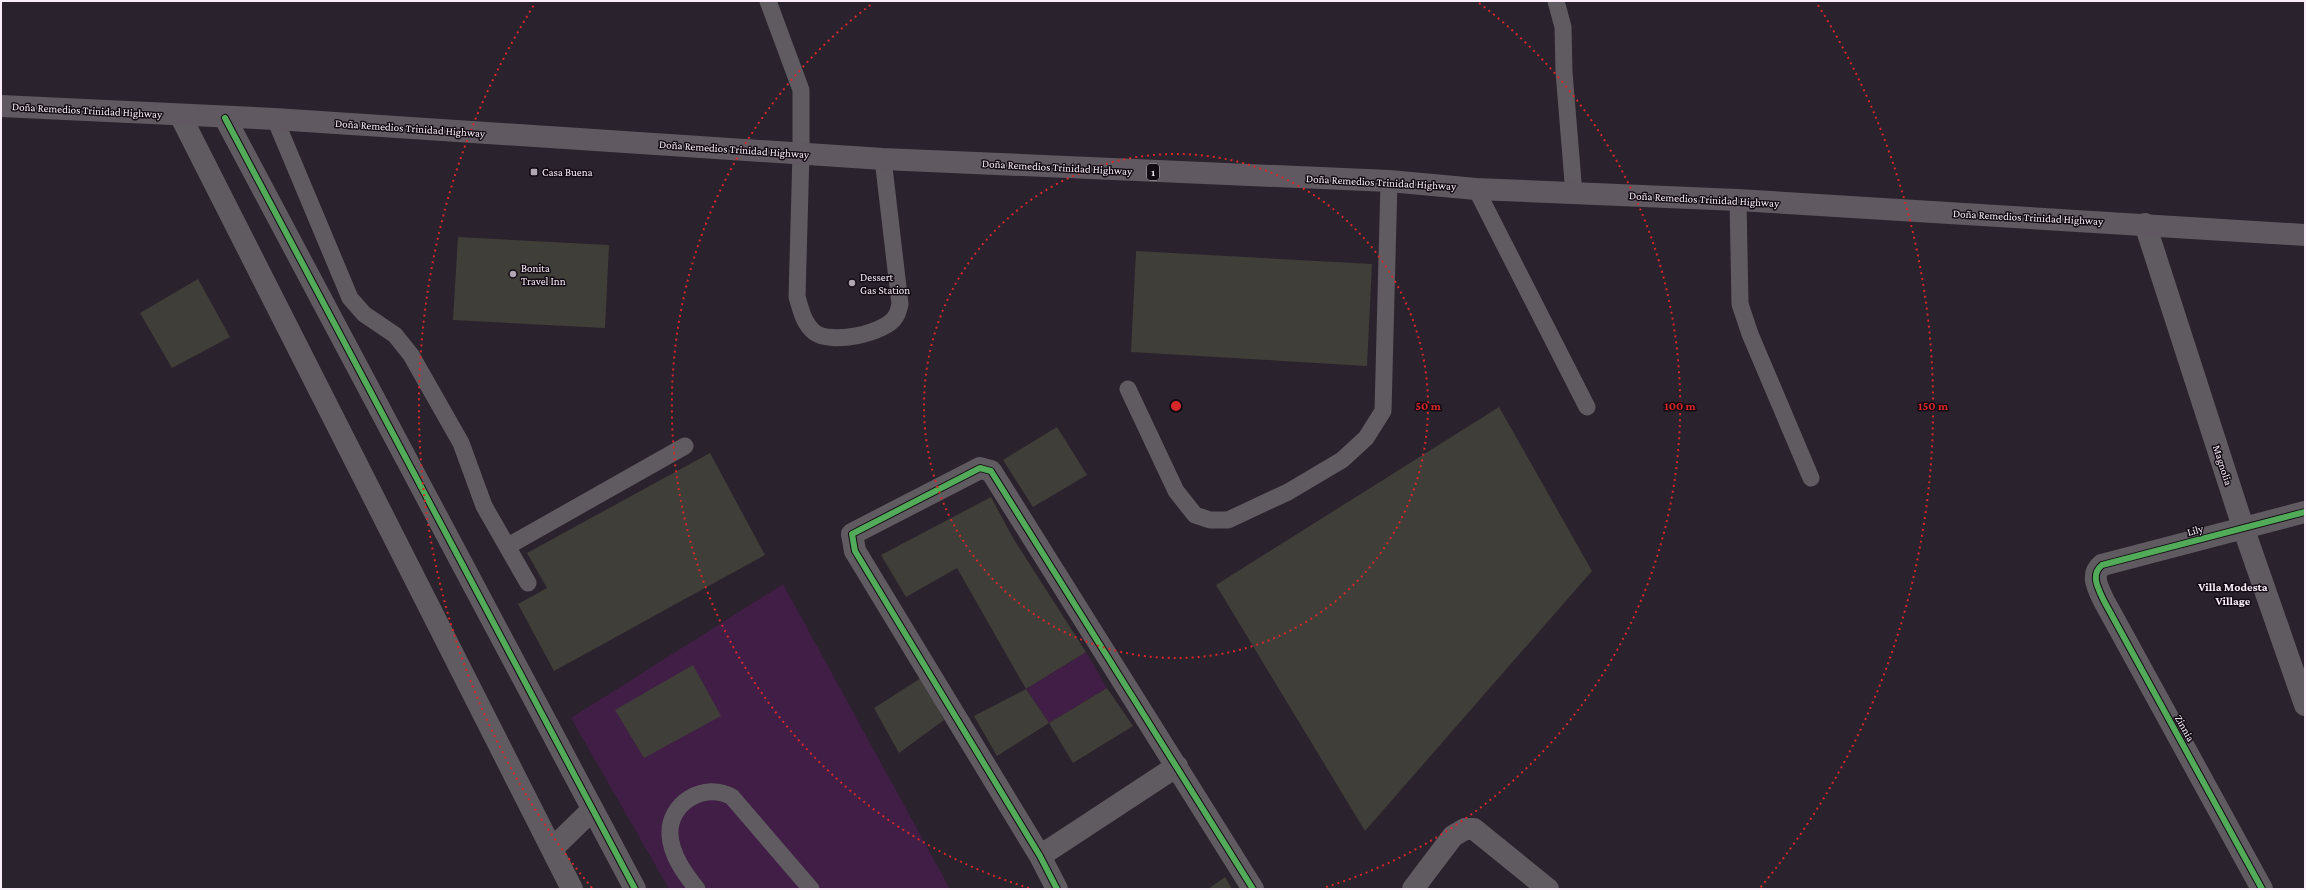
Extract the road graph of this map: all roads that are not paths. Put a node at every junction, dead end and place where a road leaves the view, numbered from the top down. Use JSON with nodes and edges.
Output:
{"nodes":[{"id":1,"x":768,"y":1,"type":"edge"},
{"id":2,"x":1556,"y":1,"type":"edge"},
{"id":3,"x":1,"y":106,"type":"edge"},
{"id":4,"x":180,"y":115,"type":"junction"},
{"id":5,"x":225,"y":118,"type":"junction"},
{"id":6,"x":275,"y":119,"type":"junction"},
{"id":7,"x":802,"y":152,"type":"junction"},
{"id":8,"x":883,"y":159,"type":"junction"},
{"id":9,"x":1389,"y":181,"type":"junction"},
{"id":10,"x":1476,"y":189,"type":"junction"},
{"id":11,"x":1574,"y":194,"type":"junction"},
{"id":12,"x":1738,"y":200,"type":"junction"},
{"id":13,"x":2145,"y":224,"type":"junction"},
{"id":14,"x":2305,"y":235,"type":"edge"},
{"id":15,"x":1128,"y":389,"type":"dead end"},
{"id":16,"x":1587,"y":407,"type":"dead end"},
{"id":17,"x":685,"y":446,"type":"dead end"},
{"id":18,"x":1811,"y":478,"type":"dead end"},
{"id":19,"x":2305,"y":512,"type":"edge"},
{"id":20,"x":2243,"y":527,"type":"junction"},
{"id":21,"x":508,"y":546,"type":"junction"},
{"id":22,"x":2095,"y":575,"type":"joint"},
{"id":23,"x":528,"y":583,"type":"dead end"},
{"id":24,"x":2305,"y":705,"type":"edge"},
{"id":25,"x":1177,"y":766,"type":"junction"},
{"id":26,"x":592,"y":810,"type":"junction"},
{"id":27,"x":552,"y":849,"type":"junction"},
{"id":28,"x":1040,"y":856,"type":"junction"},
{"id":29,"x":572,"y":889,"type":"edge"},
{"id":30,"x":635,"y":889,"type":"edge"},
{"id":31,"x":697,"y":889,"type":"edge"},
{"id":32,"x":810,"y":889,"type":"edge"},
{"id":33,"x":1057,"y":889,"type":"edge"},
{"id":34,"x":1253,"y":889,"type":"edge"},
{"id":35,"x":1413,"y":889,"type":"edge"},
{"id":36,"x":1548,"y":889,"type":"edge"},
{"id":37,"x":2262,"y":889,"type":"edge"}],
"edges":[{"from":1,"to":7,"type":"lane"},
{"from":2,"to":11,"type":"lane"},
{"from":3,"to":4,"type":"highway","name":"Doña Remedios Trinidad Highway","number":"1"},
{"from":4,"to":5,"type":"highway","name":"Doña Remedios Trinidad Highway","number":"1"},
{"from":4,"to":27,"type":"street"},
{"from":5,"to":6,"type":"highway","name":"Doña Remedios Trinidad Highway","number":"1"},
{"from":5,"to":26,"type":"street"},
{"from":6,"to":7,"type":"highway","name":"Doña Remedios Trinidad Highway","number":"1"},
{"from":6,"to":21,"type":"lane"},
{"from":7,"to":8,"type":"highway","name":"Doña Remedios Trinidad Highway","number":"1"},
{"from":7,"to":8,"type":"lane"},
{"from":8,"to":9,"type":"highway","name":"Doña Remedios Trinidad Highway","number":"1"},
{"from":9,"to":10,"type":"highway","name":"Doña Remedios Trinidad Highway","number":"1"},
{"from":9,"to":15,"type":"lane"},
{"from":10,"to":11,"type":"highway","name":"Doña Remedios Trinidad Highway","number":"1"},
{"from":10,"to":16,"type":"lane"},
{"from":11,"to":12,"type":"highway","name":"Doña Remedios Trinidad Highway","number":"1"},
{"from":12,"to":13,"type":"highway","name":"Doña Remedios Trinidad Highway","number":"1"},
{"from":12,"to":18,"type":"lane"},
{"from":13,"to":14,"type":"highway","name":"Doña Remedios Trinidad Highway","number":"1"},
{"from":13,"to":20,"type":"street","name":"Magnolia"},
{"from":17,"to":21,"type":"lane"},
{"from":19,"to":20,"type":"street","name":"Lily"},
{"from":20,"to":22,"type":"street","name":"Lily"},
{"from":20,"to":24,"type":"street","name":"Magnolia"},
{"from":21,"to":23,"type":"lane"},
{"from":22,"to":37,"type":"street","name":"Zinnia"},
{"from":25,"to":28,"type":"street"},
{"from":25,"to":28,"type":"street"},
{"from":25,"to":34,"type":"street"},
{"from":26,"to":27,"type":"street"},
{"from":26,"to":30,"type":"street"},
{"from":27,"to":29,"type":"street"},
{"from":28,"to":33,"type":"street"},
{"from":31,"to":32,"type":"lane"},
{"from":35,"to":36,"type":"street"}]}
